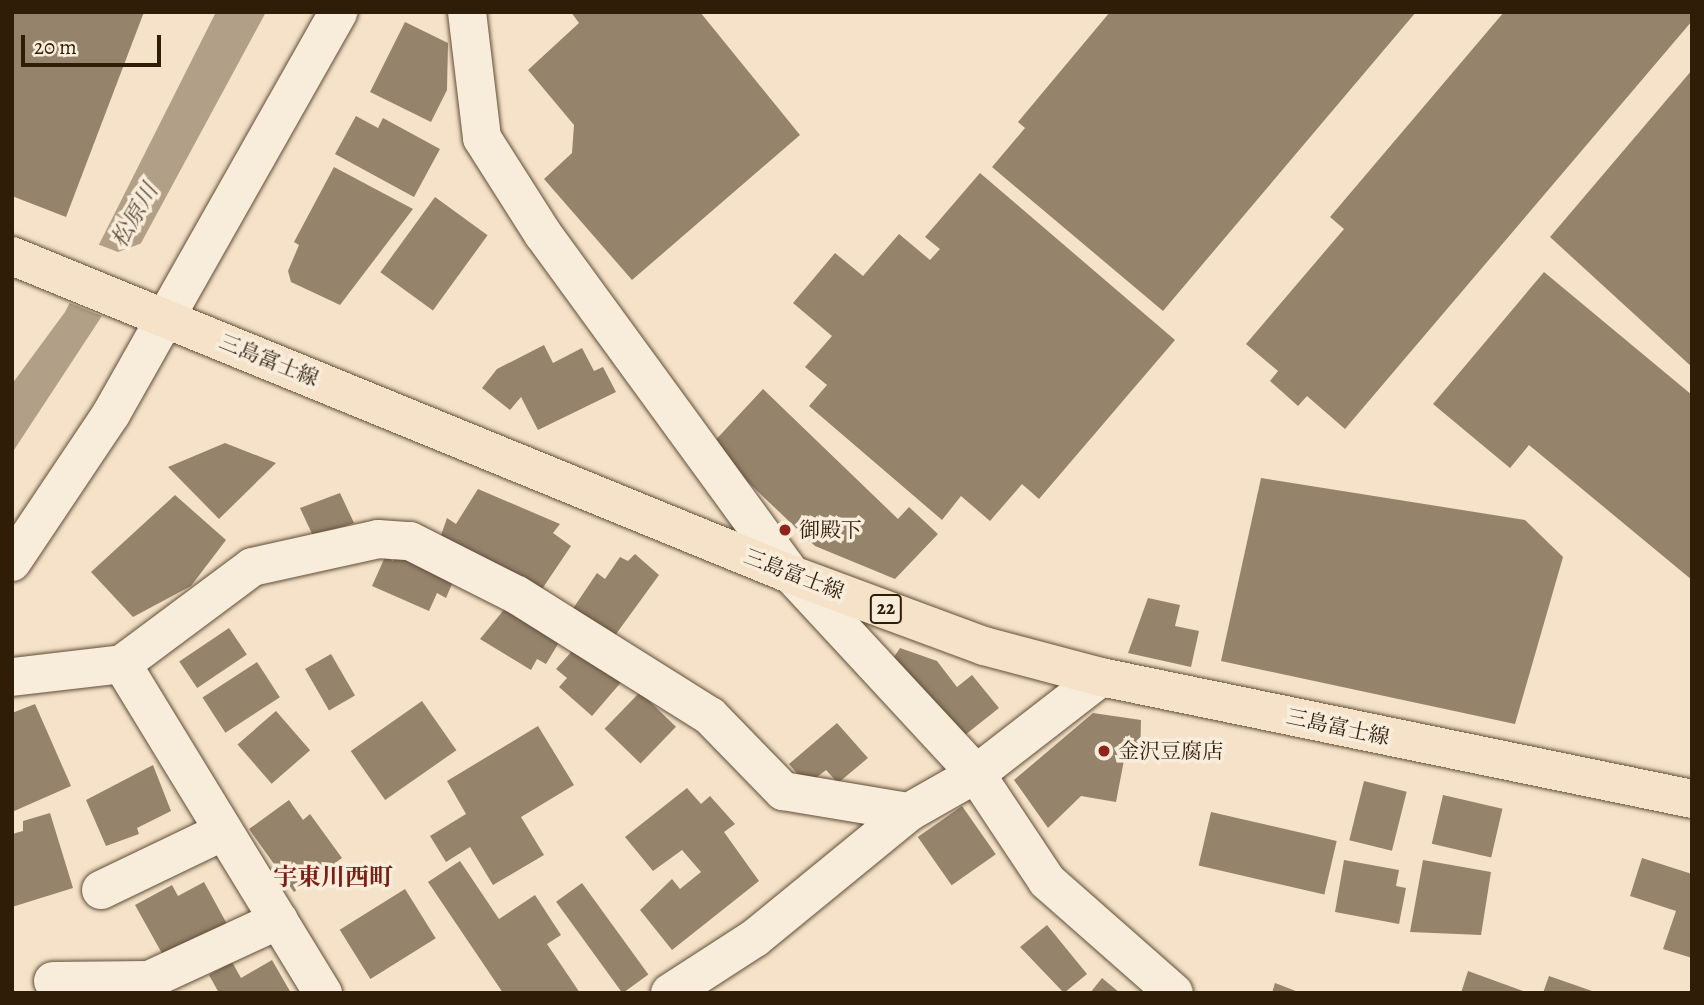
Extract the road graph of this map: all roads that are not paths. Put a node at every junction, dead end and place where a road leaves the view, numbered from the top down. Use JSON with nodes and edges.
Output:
{"nodes":[{"id":1,"x":338,"y":12,"type":"edge"},
{"id":2,"x":467,"y":12,"type":"edge"},
{"id":3,"x":12,"y":256,"type":"edge"},
{"id":4,"x":167,"y":319,"type":"junction"},
{"id":5,"x":12,"y":562,"type":"edge"},
{"id":6,"x":792,"y":575,"type":"junction"},
{"id":7,"x":122,"y":664,"type":"junction"},
{"id":8,"x":12,"y":677,"type":"edge"},
{"id":9,"x":1101,"y":677,"type":"junction"},
{"id":10,"x":976,"y":774,"type":"junction"},
{"id":11,"x":1692,"y":800,"type":"edge"},
{"id":12,"x":909,"y":811,"type":"junction"},
{"id":13,"x":225,"y":831,"type":"junction"},
{"id":14,"x":101,"y":891,"type":"dead end"},
{"id":15,"x":279,"y":920,"type":"junction"},
{"id":16,"x":53,"y":981,"type":"dead end"},
{"id":17,"x":323,"y":993,"type":"edge"},
{"id":18,"x":670,"y":993,"type":"edge"},
{"id":19,"x":1174,"y":993,"type":"edge"}],
"edges":[{"from":1,"to":4,"type":"street"},
{"from":2,"to":6,"type":"street"},
{"from":3,"to":4,"type":"main road","name":"三島富士線","number":"22"},
{"from":4,"to":5,"type":"street"},
{"from":4,"to":6,"type":"main road","name":"三島富士線","number":"22"},
{"from":6,"to":9,"type":"main road","name":"三島富士線","number":"22"},
{"from":6,"to":10,"type":"street"},
{"from":7,"to":8,"type":"street"},
{"from":7,"to":12,"type":"street"},
{"from":7,"to":13,"type":"street"},
{"from":9,"to":10,"type":"street"},
{"from":9,"to":11,"type":"main road","name":"三島富士線","number":"22"},
{"from":10,"to":12,"type":"street"},
{"from":10,"to":19,"type":"street"},
{"from":12,"to":18,"type":"street"},
{"from":13,"to":14,"type":"street"},
{"from":13,"to":15,"type":"street"},
{"from":15,"to":16,"type":"street"},
{"from":15,"to":17,"type":"street"}]}
